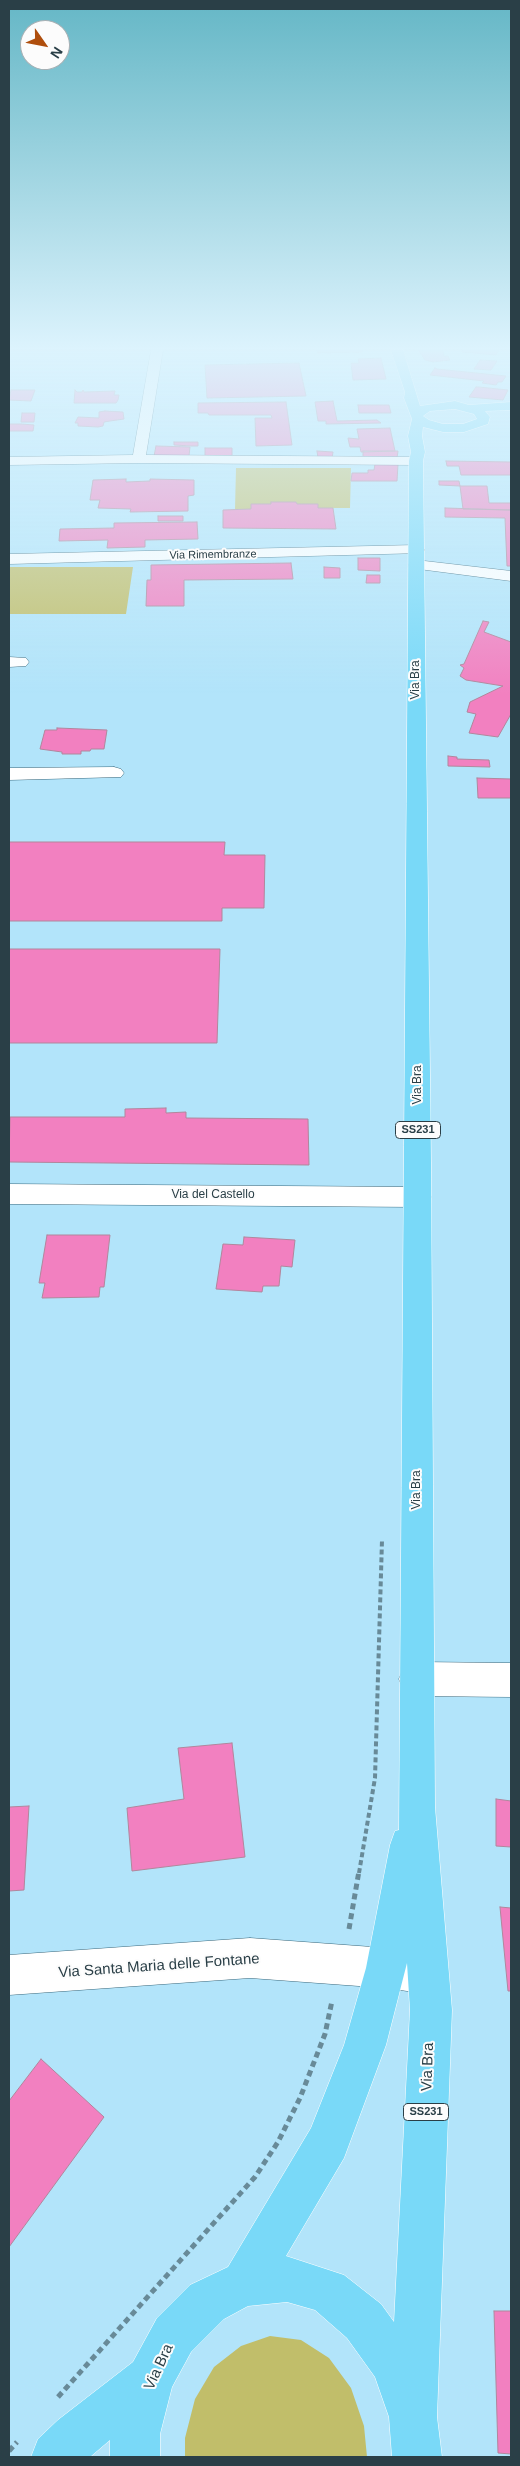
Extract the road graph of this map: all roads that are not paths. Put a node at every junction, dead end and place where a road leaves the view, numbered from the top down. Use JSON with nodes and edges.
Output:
{"nodes":[{"id":1,"x":417,"y":465,"type":"edge"},
{"id":2,"x":416,"y":557,"type":"junction"},
{"id":3,"x":9,"y":559,"type":"edge"},
{"id":4,"x":511,"y":576,"type":"edge"},
{"id":5,"x":114,"y":773,"type":"dead end"},
{"id":6,"x":9,"y":774,"type":"edge"},
{"id":7,"x":9,"y":1194,"type":"edge"},
{"id":8,"x":418,"y":1198,"type":"junction"},
{"id":9,"x":417,"y":1679,"type":"junction"},
{"id":10,"x":511,"y":1680,"type":"edge"},
{"id":11,"x":416,"y":1807,"type":"junction"},
{"id":12,"x":386,"y":1968,"type":"junction"},
{"id":13,"x":428,"y":1974,"type":"junction"},
{"id":14,"x":9,"y":1976,"type":"edge"},
{"id":15,"x":244,"y":2283,"type":"junction"},
{"id":16,"x":150,"y":2379,"type":"junction"},
{"id":17,"x":415,"y":2437,"type":"edge"},
{"id":18,"x":39,"y":2447,"type":"edge"},
{"id":19,"x":135,"y":2457,"type":"edge"}],
"edges":[{"from":1,"to":2,"type":"main road","name":"Via Bra","number":"SS231"},
{"from":2,"to":3,"type":"street","name":"Via Rimembranze"},
{"from":2,"to":4,"type":"street","name":"Via Rimembranze"},
{"from":2,"to":8,"type":"main road","name":"Via Bra","number":"SS231"},
{"from":5,"to":6,"type":"street"},
{"from":7,"to":8,"type":"street","name":"Via del Castello"},
{"from":8,"to":9,"type":"main road","name":"Via Bra","number":"SS231"},
{"from":9,"to":10,"type":"street"},
{"from":9,"to":11,"type":"main road","name":"Via Bra","number":"SS231"},
{"from":11,"to":12,"type":"main road","name":"Via Bra","number":"SS231"},
{"from":11,"to":13,"type":"main road","name":"Via Bra","number":"SS231"},
{"from":12,"to":13,"type":"street","name":"Via Santa Maria delle Fontane"},
{"from":12,"to":14,"type":"street","name":"Via Santa Maria delle Fontane"},
{"from":12,"to":15,"type":"main road","name":"Via Bra","number":"SS231"},
{"from":13,"to":17,"type":"main road","name":"Via Bra","number":"SS231"},
{"from":15,"to":16,"type":"main road","name":"Via Bra","number":"SS231"},
{"from":15,"to":17,"type":"main road","name":"Via Bra","number":"SS231"},
{"from":16,"to":18,"type":"main road"},
{"from":16,"to":19,"type":"main road","name":"Via Bra","number":"SS231"}]}
